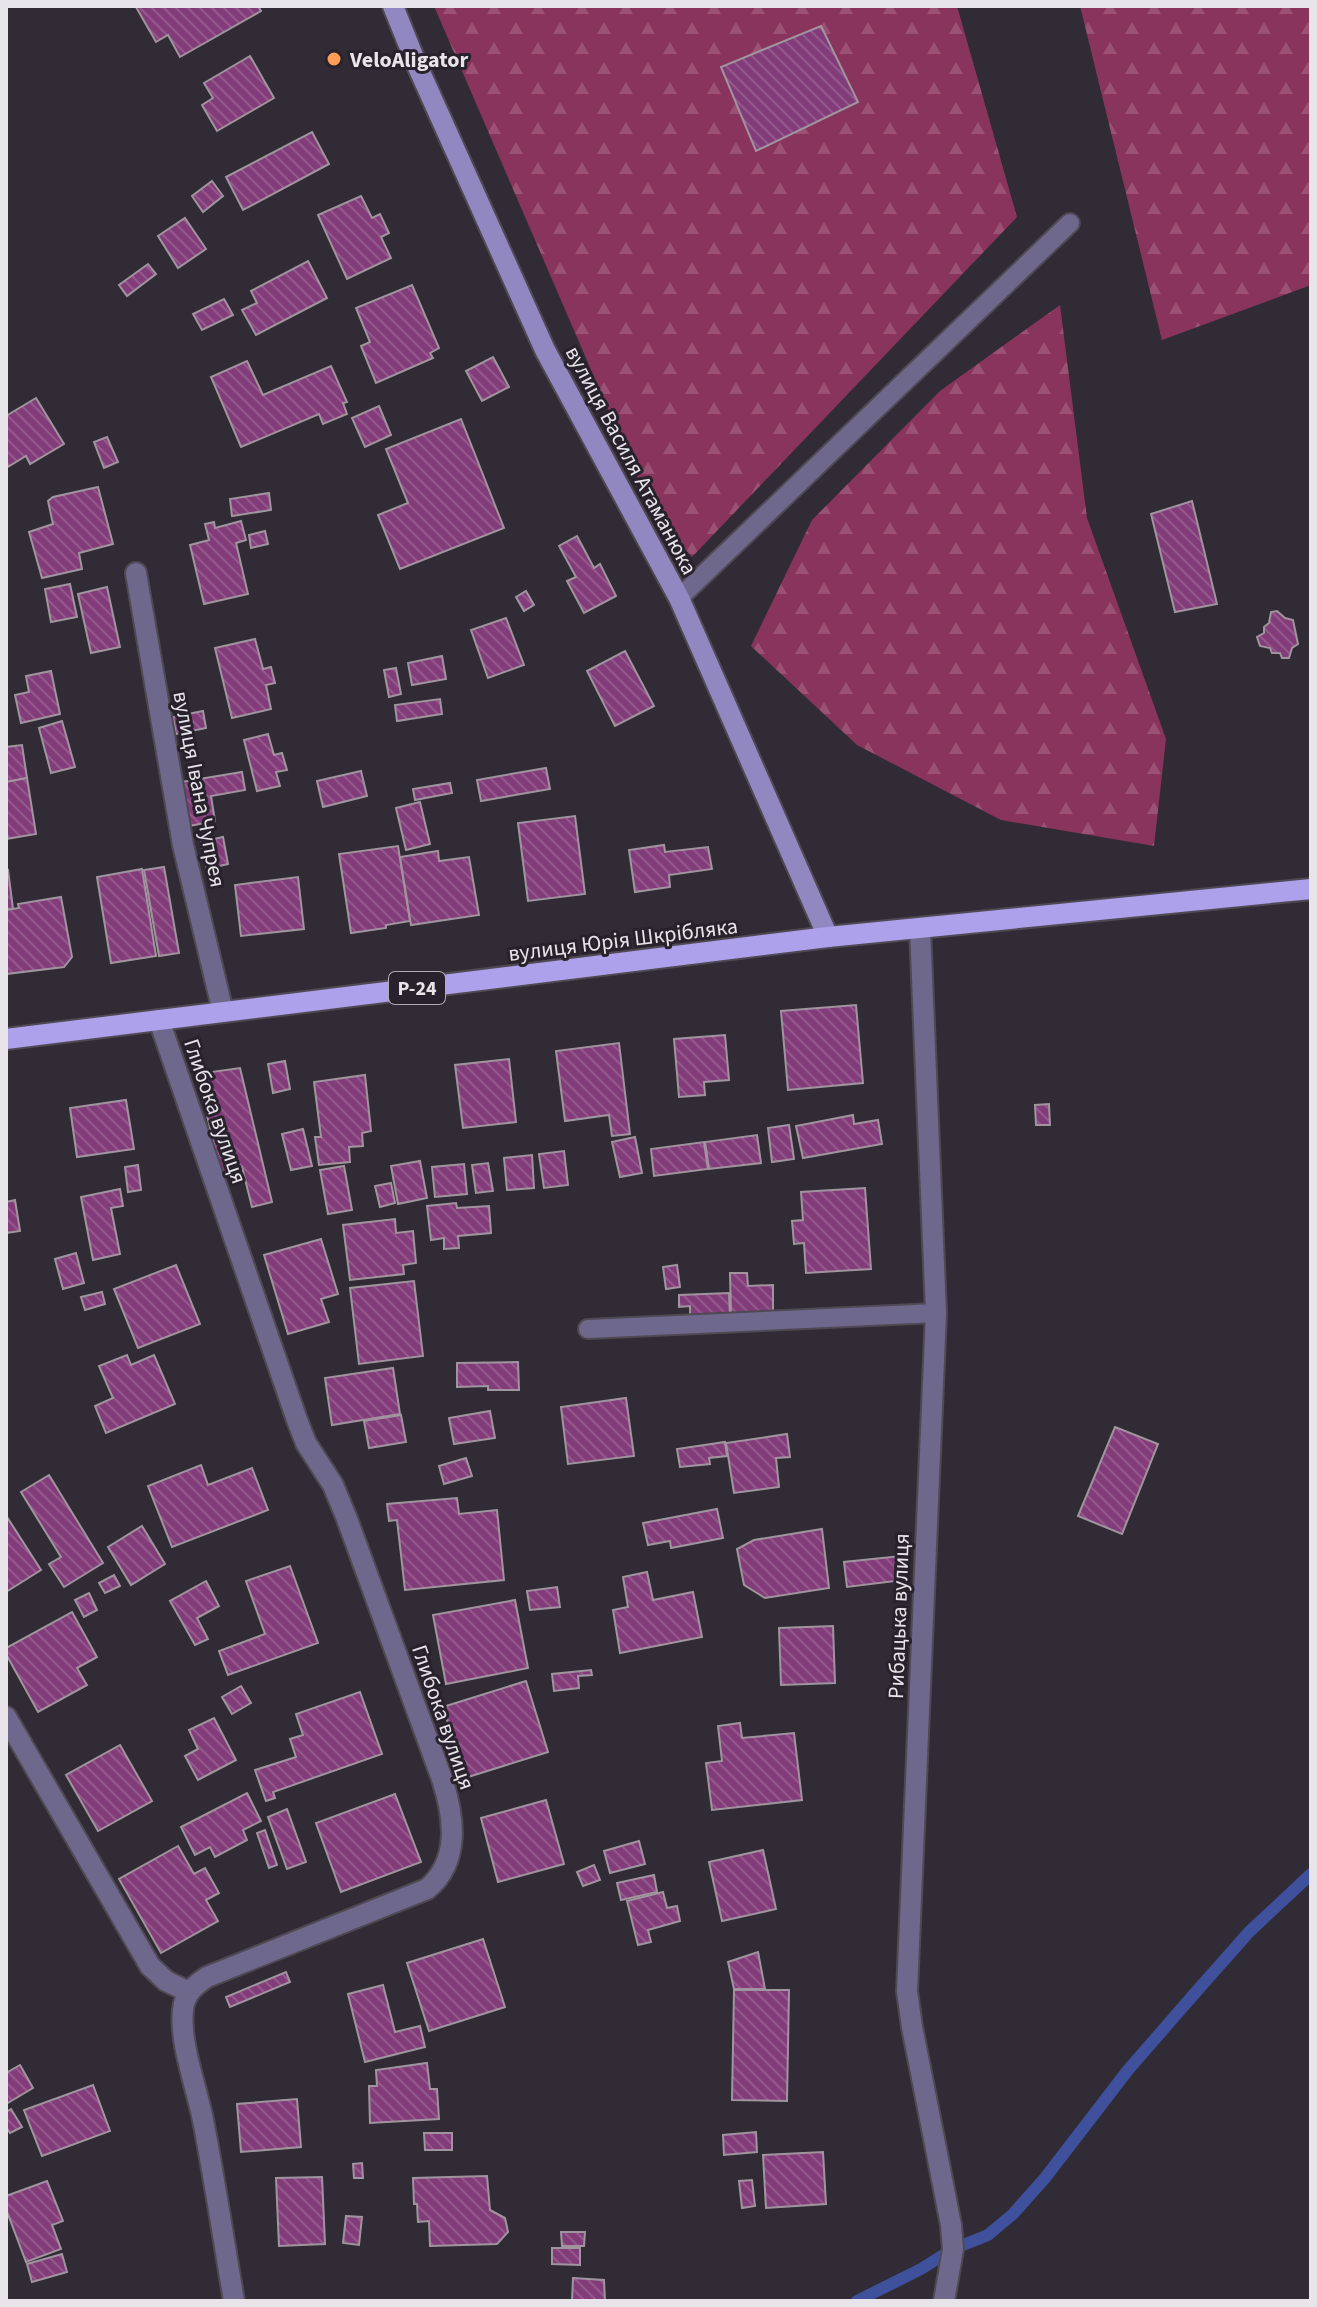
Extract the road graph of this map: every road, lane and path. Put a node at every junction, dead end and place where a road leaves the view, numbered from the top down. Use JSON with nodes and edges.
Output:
{"nodes":[{"id":1,"x":393,"y":6,"type":"edge"},
{"id":2,"x":1070,"y":223,"type":"dead end"},
{"id":3,"x":136,"y":573,"type":"dead end"},
{"id":4,"x":679,"y":598,"type":"junction"},
{"id":5,"x":1311,"y":889,"type":"edge"},
{"id":6,"x":920,"y":929,"type":"junction"},
{"id":7,"x":828,"y":937,"type":"junction"},
{"id":8,"x":223,"y":1012,"type":"junction"},
{"id":9,"x":159,"y":1020,"type":"junction"},
{"id":10,"x":6,"y":1039,"type":"edge"},
{"id":11,"x":936,"y":1313,"type":"junction"},
{"id":12,"x":588,"y":1329,"type":"dead end"},
{"id":13,"x":6,"y":1717,"type":"edge"},
{"id":14,"x":189,"y":1992,"type":"junction"},
{"id":15,"x":234,"y":2301,"type":"edge"},
{"id":16,"x":944,"y":2301,"type":"edge"}],
"edges":[{"from":1,"to":4,"type":"street","name":"вулиця Василя Атаманюка"},
{"from":2,"to":4,"type":"lane"},
{"from":3,"to":8,"type":"street","name":"вулиця Івана Чупрея"},
{"from":4,"to":7,"type":"street","name":"вулиця Василя Атаманюка"},
{"from":5,"to":6,"type":"main road","name":"вулиця Юрія Шкрібляка","number":"Р-24"},
{"from":6,"to":7,"type":"main road","name":"вулиця Юрія Шкрібляка","number":"Р-24"},
{"from":6,"to":11,"type":"street","name":"Рибацька вулиця"},
{"from":7,"to":8,"type":"main road","name":"вулиця Юрія Шкрібляка","number":"Р-24"},
{"from":8,"to":9,"type":"main road","name":"вулиця Юрія Шкрібляка","number":"Р-24"},
{"from":9,"to":10,"type":"main road","name":"вулиця Юрія Шкрібляка","number":"Р-24"},
{"from":9,"to":14,"type":"street","name":"Глибока вулиця"},
{"from":11,"to":12,"type":"lane"},
{"from":11,"to":16,"type":"street","name":"Рибацька вулиця"},
{"from":13,"to":14,"type":"street"},
{"from":14,"to":15,"type":"street"}]}
